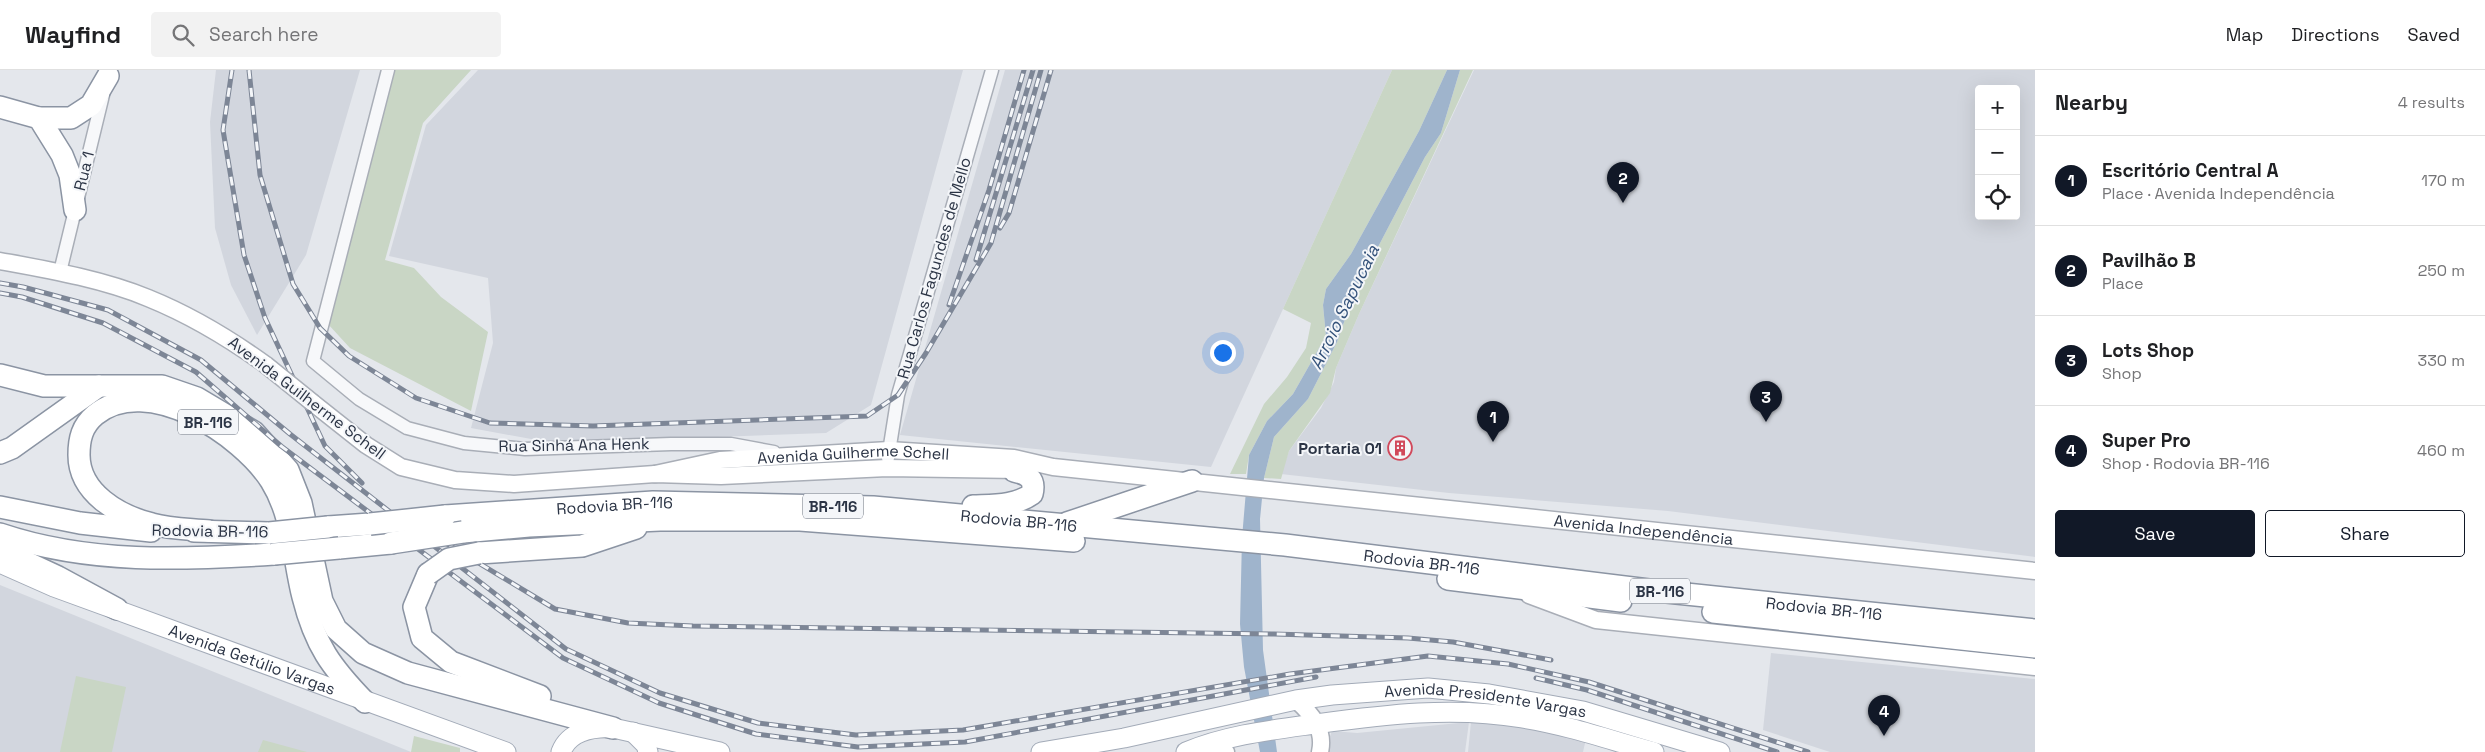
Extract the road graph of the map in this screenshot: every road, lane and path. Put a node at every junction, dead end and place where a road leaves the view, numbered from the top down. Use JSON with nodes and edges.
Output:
{"nodes":[{"id":1,"x":388,"y":70,"type":"edge"},
{"id":2,"x":992,"y":70,"type":"edge"},
{"id":3,"x":108,"y":73,"type":"edge"},
{"id":4,"x":0,"y":107,"type":"edge"},
{"id":5,"x":39,"y":118,"type":"junction"},
{"id":6,"x":75,"y":210,"type":"junction"},
{"id":7,"x":0,"y":261,"type":"edge"},
{"id":8,"x":60,"y":272,"type":"junction"},
{"id":9,"x":0,"y":375,"type":"edge"},
{"id":10,"x":99,"y":386,"type":"junction"},
{"id":11,"x":889,"y":450,"type":"junction"},
{"id":12,"x":0,"y":453,"type":"edge"},
{"id":13,"x":798,"y":465,"type":"junction"},
{"id":14,"x":1053,"y":467,"type":"junction"},
{"id":15,"x":887,"y":468,"type":"junction"},
{"id":16,"x":1014,"y":471,"type":"junction"},
{"id":17,"x":1192,"y":481,"type":"junction"},
{"id":18,"x":1252,"y":488,"type":"joint"},
{"id":19,"x":0,"y":507,"type":"edge"},
{"id":20,"x":911,"y":510,"type":"junction"},
{"id":21,"x":660,"y":520,"type":"junction"},
{"id":22,"x":1058,"y":526,"type":"junction"},
{"id":23,"x":209,"y":531,"type":"junction"},
{"id":24,"x":0,"y":534,"type":"edge"},
{"id":25,"x":1220,"y":546,"type":"junction"},
{"id":26,"x":0,"y":550,"type":"edge"},
{"id":27,"x":1285,"y":552,"type":"junction"},
{"id":28,"x":0,"y":563,"type":"edge"},
{"id":29,"x":2035,"y":571,"type":"edge"},
{"id":30,"x":1513,"y":589,"type":"junction"},
{"id":31,"x":117,"y":609,"type":"junction"},
{"id":32,"x":2035,"y":630,"type":"edge"},
{"id":33,"x":2035,"y":647,"type":"edge"},
{"id":34,"x":2035,"y":667,"type":"edge"},
{"id":35,"x":1460,"y":690,"type":"junction"},
{"id":36,"x":1295,"y":700,"type":"junction"},
{"id":37,"x":365,"y":702,"type":"junction"},
{"id":38,"x":1457,"y":712,"type":"junction"},
{"id":39,"x":1317,"y":724,"type":"junction"},
{"id":40,"x":623,"y":730,"type":"junction"},
{"id":41,"x":1207,"y":744,"type":"junction"},
{"id":42,"x":1685,"y":747,"type":"edge"},
{"id":43,"x":1048,"y":751,"type":"edge"},
{"id":44,"x":506,"y":752,"type":"edge"},
{"id":45,"x":560,"y":752,"type":"edge"},
{"id":46,"x":648,"y":752,"type":"edge"},
{"id":47,"x":720,"y":752,"type":"edge"},
{"id":48,"x":1186,"y":752,"type":"edge"},
{"id":49,"x":1226,"y":752,"type":"edge"},
{"id":50,"x":1320,"y":752,"type":"edge"},
{"id":51,"x":1654,"y":752,"type":"edge"},
{"id":52,"x":1720,"y":752,"type":"edge"}],
"edges":[{"from":1,"to":13,"type":"street","name":"Rua Sinhá Ana Henk"},
{"from":2,"to":11,"type":"street","name":"Rua Carlos Fagundes de Mello"},
{"from":3,"to":5,"type":"highway"},
{"from":3,"to":6,"type":"street","name":"Rua 1"},
{"from":4,"to":5,"type":"highway"},
{"from":5,"to":6,"type":"highway"},
{"from":6,"to":8,"type":"street","name":"Rua 1"},
{"from":7,"to":8,"type":"main road","name":"Avenida Guilherme Schell"},
{"from":8,"to":13,"type":"main road","name":"Avenida Guilherme Schell","bridge":true},
{"from":9,"to":10,"type":"highway"},
{"from":10,"to":12,"type":"highway"},
{"from":10,"to":40,"type":"highway"},
{"from":11,"to":13,"type":"main road","name":"Avenida Guilherme Schell"},
{"from":11,"to":14,"type":"main road","name":"Avenida Guilherme Schell"},
{"from":11,"to":15,"type":"street","name":"Rua Carlos Fagundes de Mello"},
{"from":13,"to":15,"type":"main road","name":"Avenida Guilherme Schell"},
{"from":14,"to":16,"type":"main road","name":"Avenida Guilherme Schell"},
{"from":14,"to":17,"type":"main road","name":"Avenida Guilherme Schell"},
{"from":15,"to":16,"type":"main road","name":"Avenida Guilherme Schell"},
{"from":16,"to":20,"type":"highway"},
{"from":17,"to":18,"type":"main road","name":"Avenida Guilherme Schell"},
{"from":17,"to":22,"type":"highway","number":"BR-116"},
{"from":18,"to":29,"type":"main road","name":"Avenida Independência"},
{"from":19,"to":23,"type":"highway","name":"Rodovia BR-116","number":"BR-116"},
{"from":20,"to":22,"type":"highway","name":"Rodovia BR-116","number":"BR-116"},
{"from":20,"to":23,"type":"highway","name":"Rodovia BR-116","number":"BR-116","bridge":true},
{"from":21,"to":24,"type":"highway","name":"Rodovia BR-116","number":"BR-116","bridge":true},
{"from":21,"to":25,"type":"highway","name":"Rodovia BR-116","number":"BR-116"},
{"from":21,"to":40,"type":"highway","number":"BR-116","bridge":true},
{"from":22,"to":25,"type":"highway","name":"Rodovia BR-116","number":"BR-116"},
{"from":23,"to":37,"type":"highway","number":"BR-116"},
{"from":25,"to":27,"type":"highway","name":"Rodovia BR-116","number":"BR-116"},
{"from":26,"to":31,"type":"highway"},
{"from":27,"to":30,"type":"highway","name":"Rodovia BR-116","number":"BR-116"},
{"from":27,"to":32,"type":"highway","name":"Rodovia BR-116","number":"BR-116"},
{"from":28,"to":31,"type":"main road","name":"Avenida Getúlio Vargas"},
{"from":30,"to":33,"type":"highway","name":"Rodovia BR-116","number":"BR-116"},
{"from":30,"to":34,"type":"main road","name":"Rodovia BR-116"},
{"from":31,"to":37,"type":"main road","name":"Avenida Getúlio Vargas"},
{"from":35,"to":36,"type":"main road","name":"Avenida Presidente Vargas"},
{"from":35,"to":38,"type":"main road"},
{"from":35,"to":42,"type":"main road","name":"Avenida Presidente Vargas"},
{"from":36,"to":39,"type":"main road"},
{"from":36,"to":43,"type":"main road","name":"Avenida Presidente Vargas"},
{"from":37,"to":44,"type":"main road","name":"Avenida Getúlio Vargas"},
{"from":38,"to":39,"type":"main road","name":"Avenida Presidente Vargas"},
{"from":38,"to":51,"type":"main road","name":"Avenida Presidente Vargas"},
{"from":39,"to":41,"type":"main road","name":"Avenida Presidente Vargas"},
{"from":39,"to":50,"type":"main road"},
{"from":40,"to":45,"type":"main road"},
{"from":40,"to":46,"type":"main road"},
{"from":40,"to":47,"type":"main road"},
{"from":41,"to":48,"type":"main road"},
{"from":41,"to":49,"type":"main road"},
{"from":42,"to":52,"type":"main road","name":"Avenida Presidente Vargas"}]}
